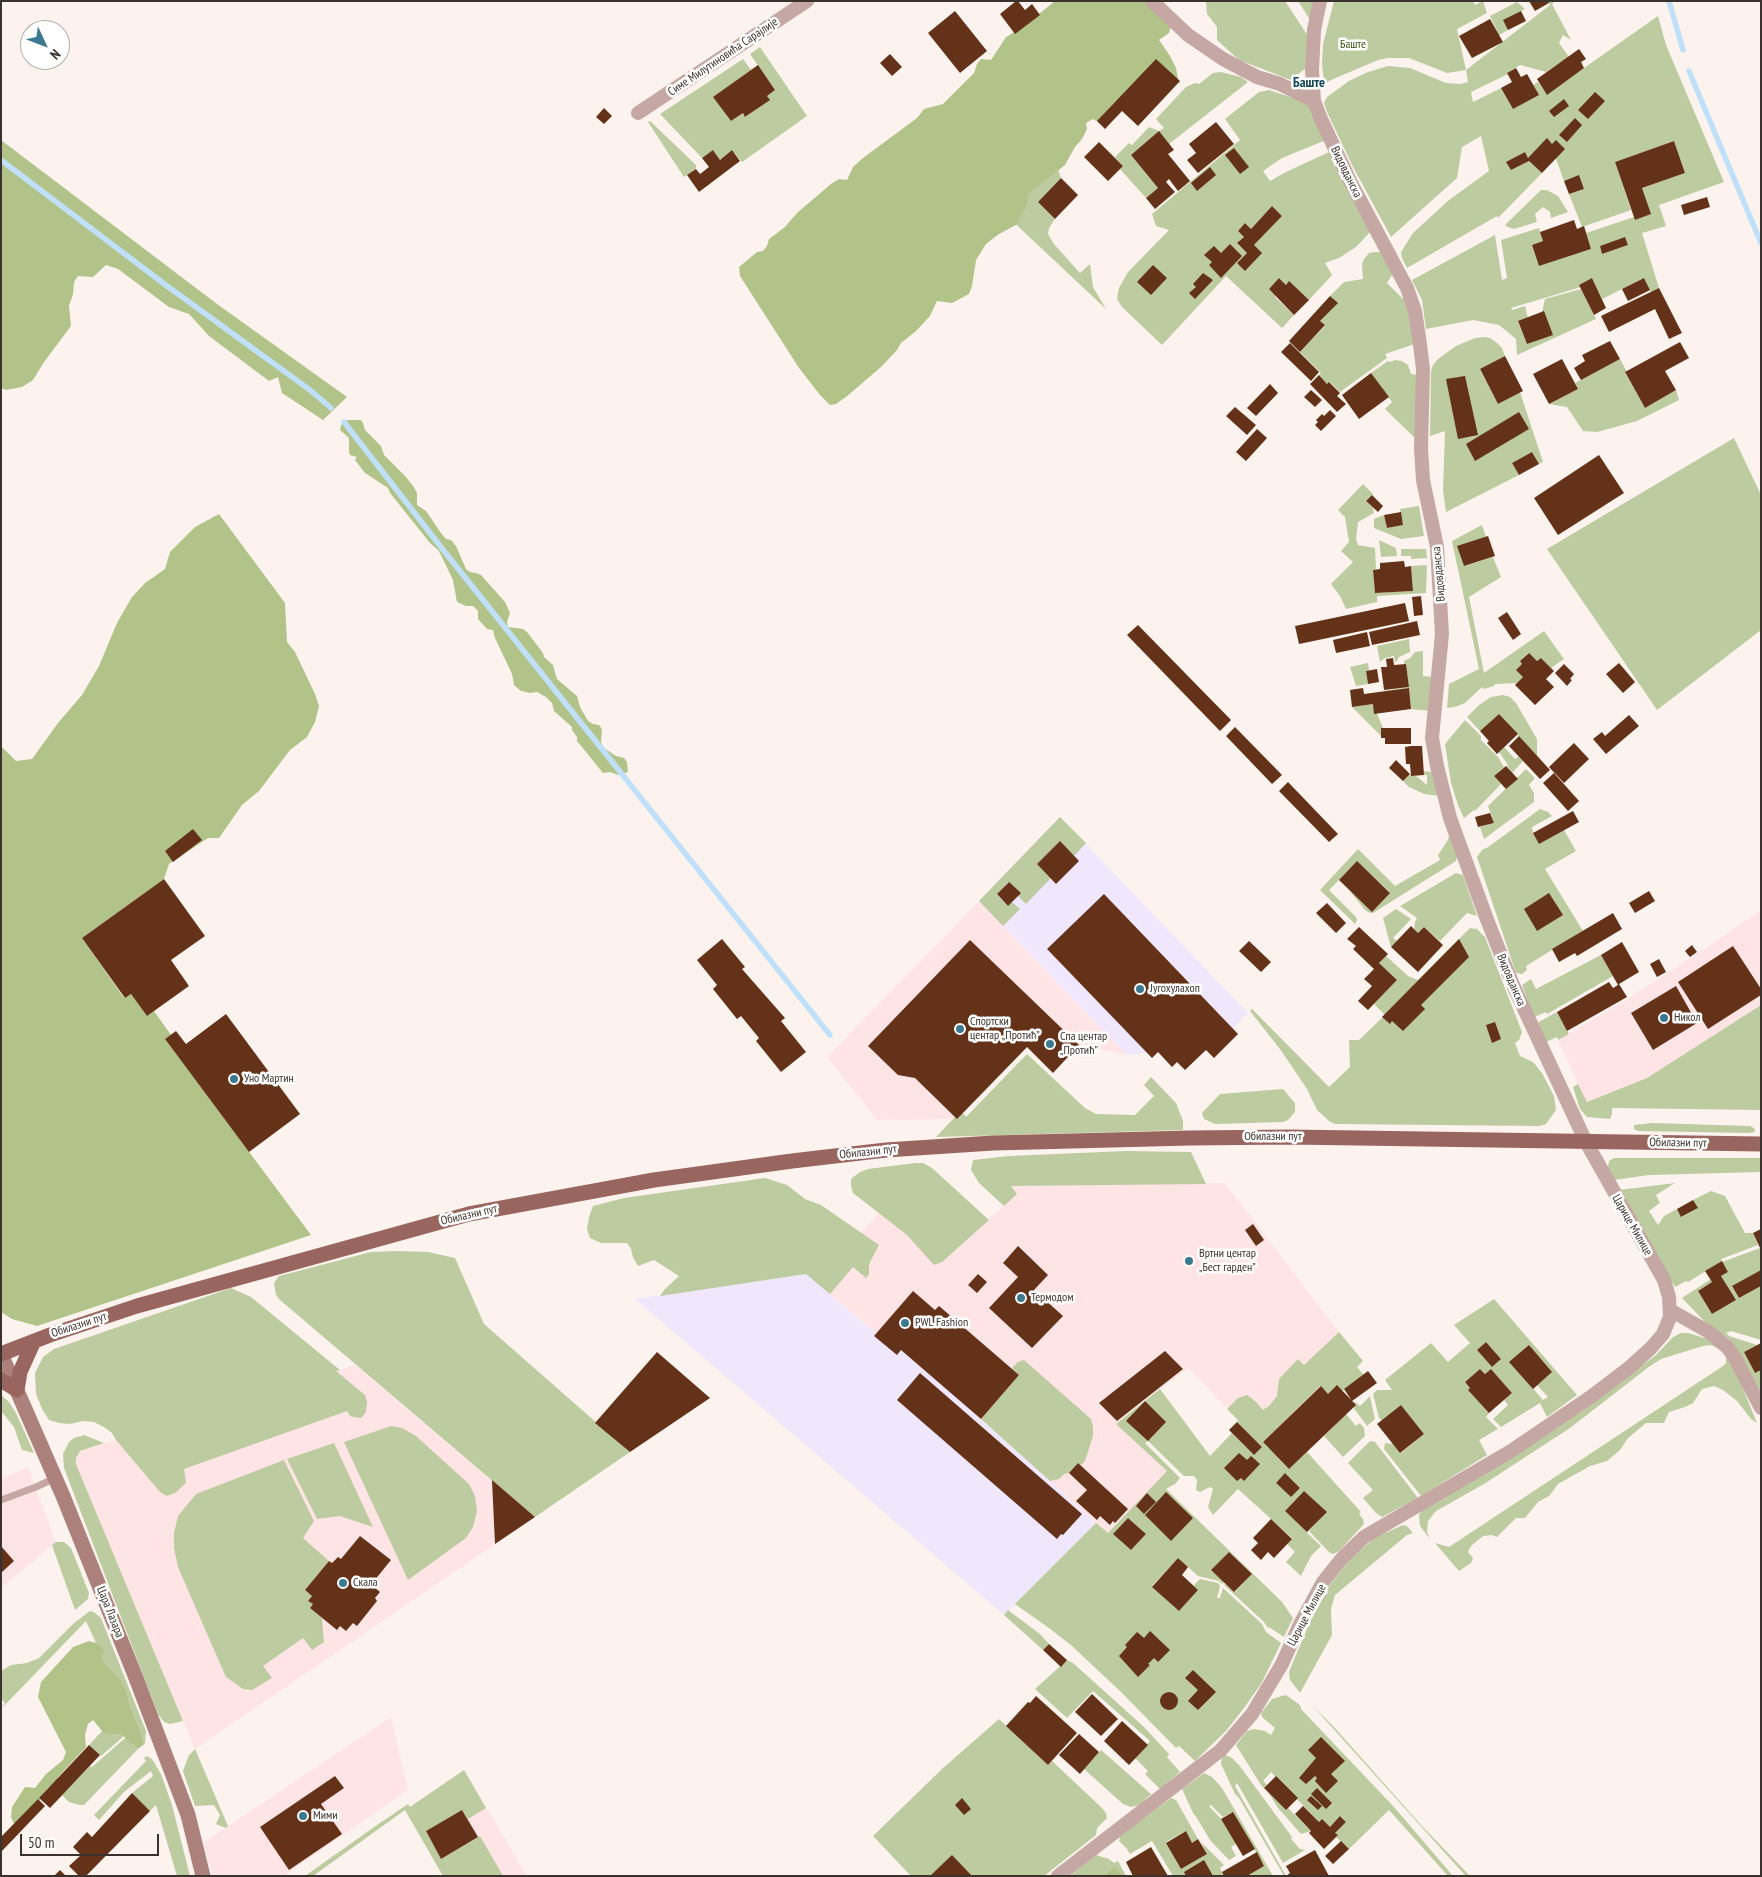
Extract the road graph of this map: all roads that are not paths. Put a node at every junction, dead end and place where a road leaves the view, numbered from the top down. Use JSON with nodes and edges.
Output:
{"nodes":[{"id":1,"x":807,"y":1,"type":"edge"},
{"id":2,"x":1152,"y":1,"type":"edge"},
{"id":3,"x":1320,"y":1,"type":"edge"},
{"id":4,"x":1314,"y":100,"type":"junction"},
{"id":5,"x":638,"y":113,"type":"dead end"},
{"id":6,"x":1586,"y":1142,"type":"junction"},
{"id":7,"x":1761,"y":1144,"type":"edge"},
{"id":8,"x":1670,"y":1310,"type":"junction"},
{"id":9,"x":34,"y":1341,"type":"junction"},
{"id":10,"x":1,"y":1354,"type":"edge"},
{"id":11,"x":1,"y":1380,"type":"edge"},
{"id":12,"x":18,"y":1390,"type":"junction"},
{"id":13,"x":1761,"y":1408,"type":"edge"},
{"id":14,"x":55,"y":1478,"type":"junction"},
{"id":15,"x":1,"y":1500,"type":"edge"},
{"id":16,"x":203,"y":1876,"type":"edge"},
{"id":17,"x":1058,"y":1876,"type":"edge"}],
"edges":[{"from":1,"to":5,"type":"street","name":"Симе Милутиновића Сарајлије"},
{"from":2,"to":4,"type":"street"},
{"from":3,"to":4,"type":"street","name":"Видовданска"},
{"from":4,"to":6,"type":"street","name":"Видовданска"},
{"from":6,"to":7,"type":"main road","name":"Обилазни пут"},
{"from":6,"to":8,"type":"street","name":"Царице Милице"},
{"from":6,"to":9,"type":"main road","name":"Обилазни пут"},
{"from":8,"to":13,"type":"street"},
{"from":8,"to":17,"type":"street","name":"Царице Милице"},
{"from":9,"to":10,"type":"main road","name":"Обилазни пут"},
{"from":9,"to":12,"type":"main road"},
{"from":10,"to":12,"type":"street","name":"Цара Лазара"},
{"from":11,"to":12,"type":"main road"},
{"from":12,"to":14,"type":"street","name":"Цара Лазара"},
{"from":14,"to":15,"type":"lane"},
{"from":14,"to":16,"type":"street","name":"Цара Лазара"}]}
